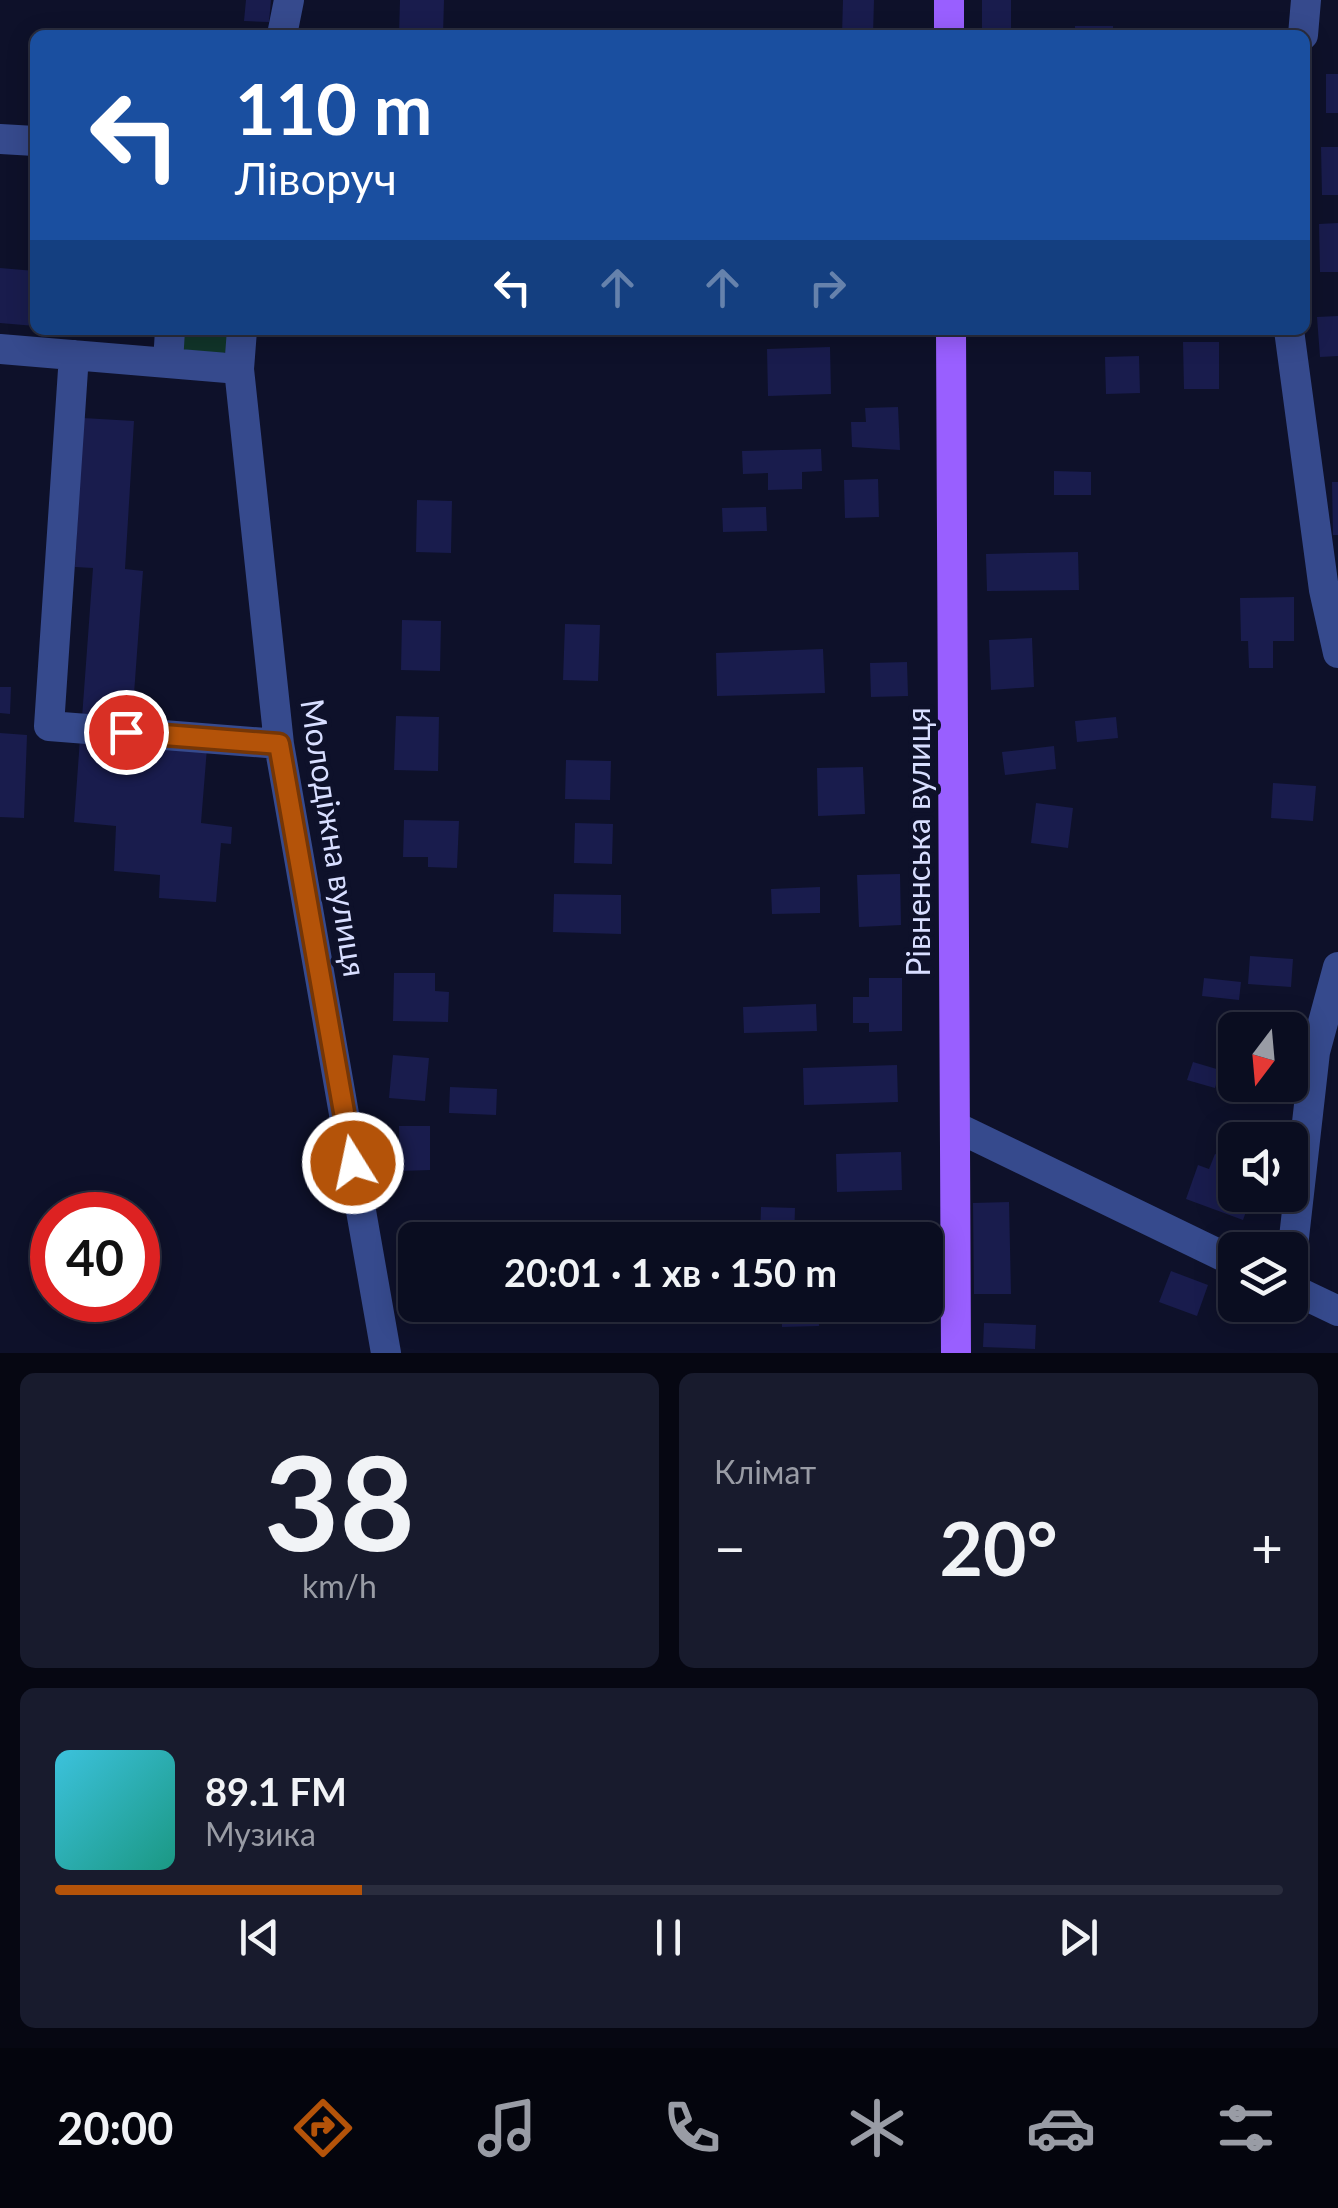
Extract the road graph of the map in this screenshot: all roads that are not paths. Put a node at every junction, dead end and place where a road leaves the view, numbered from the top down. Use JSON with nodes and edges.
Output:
{"nodes":[{"id":1,"x":289,"y":0,"type":"edge"},
{"id":2,"x":949,"y":0,"type":"edge"},
{"id":3,"x":1306,"y":0,"type":"edge"},
{"id":4,"x":283,"y":30,"type":"edge"},
{"id":5,"x":949,"y":30,"type":"edge"},
{"id":6,"x":1303,"y":30,"type":"edge"},
{"id":7,"x":0,"y":139,"type":"edge"},
{"id":8,"x":30,"y":142,"type":"edge"},
{"id":9,"x":170,"y":335,"type":"edge"},
{"id":10,"x":242,"y":335,"type":"edge"},
{"id":11,"x":951,"y":335,"type":"edge"},
{"id":12,"x":1290,"y":335,"type":"edge"},
{"id":13,"x":0,"y":349,"type":"edge"},
{"id":14,"x":74,"y":354,"type":"junction"},
{"id":15,"x":168,"y":362,"type":"junction"},
{"id":16,"x":239,"y":369,"type":"junction"},
{"id":17,"x":1338,"y":653,"type":"edge"},
{"id":18,"x":279,"y":744,"type":"junction"},
{"id":19,"x":1338,"y":967,"type":"edge"},
{"id":20,"x":956,"y":1127,"type":"junction"},
{"id":21,"x":1295,"y":1232,"type":"edge"},
{"id":22,"x":1218,"y":1254,"type":"edge"},
{"id":23,"x":1308,"y":1297,"type":"edge"},
{"id":24,"x":1338,"y":1311,"type":"edge"},
{"id":25,"x":386,"y":1353,"type":"edge"},
{"id":26,"x":956,"y":1353,"type":"edge"}],
"edges":[{"from":1,"to":4,"type":"street"},
{"from":2,"to":5,"type":"main road"},
{"from":3,"to":6,"type":"street"},
{"from":7,"to":8,"type":"street"},
{"from":9,"to":15,"type":"street"},
{"from":10,"to":16,"type":"street","name":"Молодіжна вулиця"},
{"from":11,"to":20,"type":"main road","name":"Рівненська вулиця"},
{"from":12,"to":17,"type":"street"},
{"from":13,"to":14,"type":"street"},
{"from":14,"to":15,"type":"street"},
{"from":14,"to":18,"type":"street"},
{"from":15,"to":16,"type":"street"},
{"from":16,"to":18,"type":"street","name":"Молодіжна вулиця"},
{"from":18,"to":25,"type":"street","name":"Молодіжна вулиця"},
{"from":19,"to":21,"type":"street"},
{"from":20,"to":22,"type":"street"},
{"from":20,"to":26,"type":"main road","name":"Рівненська вулиця"},
{"from":23,"to":24,"type":"street"}]}
